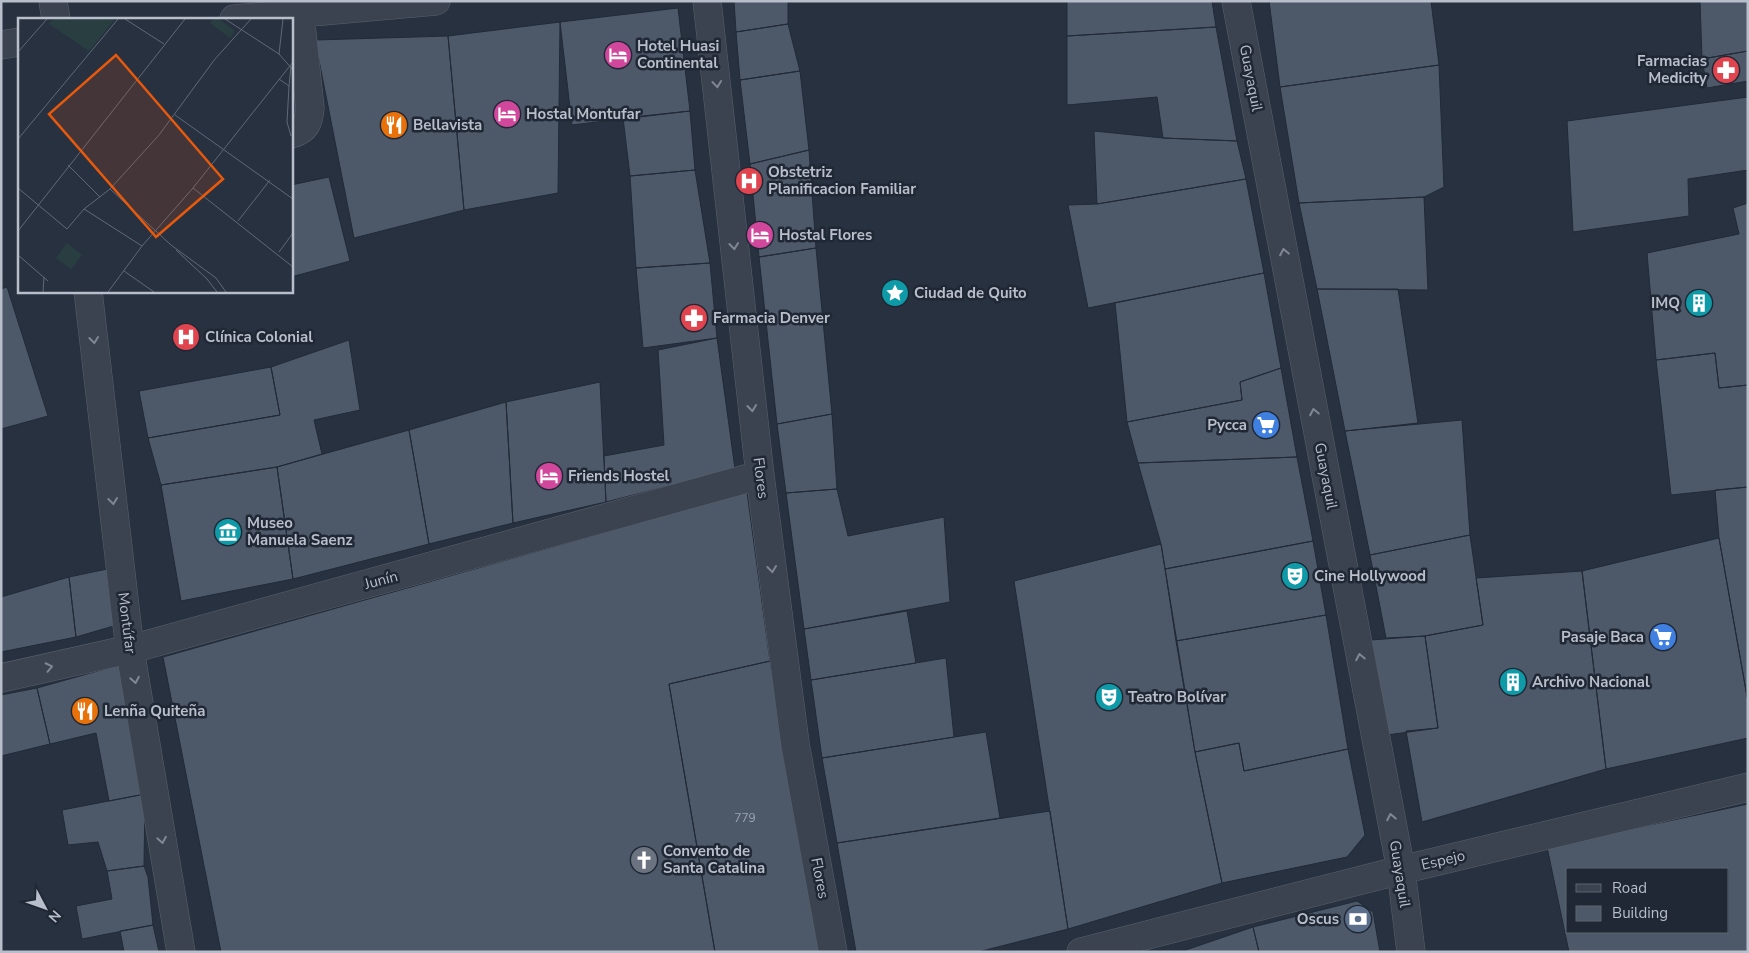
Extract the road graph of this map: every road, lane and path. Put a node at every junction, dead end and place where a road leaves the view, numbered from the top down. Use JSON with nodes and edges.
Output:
{"nodes":[{"id":1,"x":53,"y":1,"type":"edge"},
{"id":2,"x":436,"y":1,"type":"edge"},
{"id":3,"x":708,"y":1,"type":"edge"},
{"id":4,"x":1236,"y":1,"type":"edge"},
{"id":5,"x":296,"y":13,"type":"junction"},
{"id":6,"x":56,"y":18,"type":"edge"},
{"id":7,"x":244,"y":18,"type":"edge"},
{"id":8,"x":18,"y":42,"type":"edge"},
{"id":9,"x":1,"y":45,"type":"edge"},
{"id":10,"x":292,"y":134,"type":"edge"},
{"id":11,"x":88,"y":292,"type":"edge"},
{"id":12,"x":760,"y":476,"type":"junction"},
{"id":13,"x":130,"y":650,"type":"junction"},
{"id":14,"x":1,"y":678,"type":"edge"},
{"id":15,"x":1748,"y":787,"type":"edge"},
{"id":16,"x":1401,"y":870,"type":"junction"},
{"id":17,"x":181,"y":952,"type":"edge"},
{"id":18,"x":833,"y":952,"type":"edge"},
{"id":19,"x":1081,"y":952,"type":"edge"},
{"id":20,"x":1411,"y":952,"type":"edge"}],
"edges":[{"from":1,"to":6,"type":"street"},
{"from":2,"to":5,"type":"street"},
{"from":3,"to":12,"type":"street","name":"Flores","one_way":true},
{"from":16,"to":4,"type":"street","name":"Guayaquil","one_way":true},
{"from":5,"to":7,"type":"street"},
{"from":5,"to":10,"type":"street"},
{"from":8,"to":9,"type":"street"},
{"from":11,"to":13,"type":"street","name":"Montúfar","one_way":true},
{"from":12,"to":13,"type":"street","name":"Junín"},
{"from":12,"to":18,"type":"street","name":"Flores","one_way":true},
{"from":14,"to":13,"type":"street","name":"Junín","one_way":true},
{"from":13,"to":17,"type":"street","name":"Montúfar","one_way":true},
{"from":15,"to":16,"type":"street","name":"Espejo"},
{"from":16,"to":19,"type":"street","name":"Espejo"},
{"from":16,"to":20,"type":"street","name":"Guayaquil"}]}
